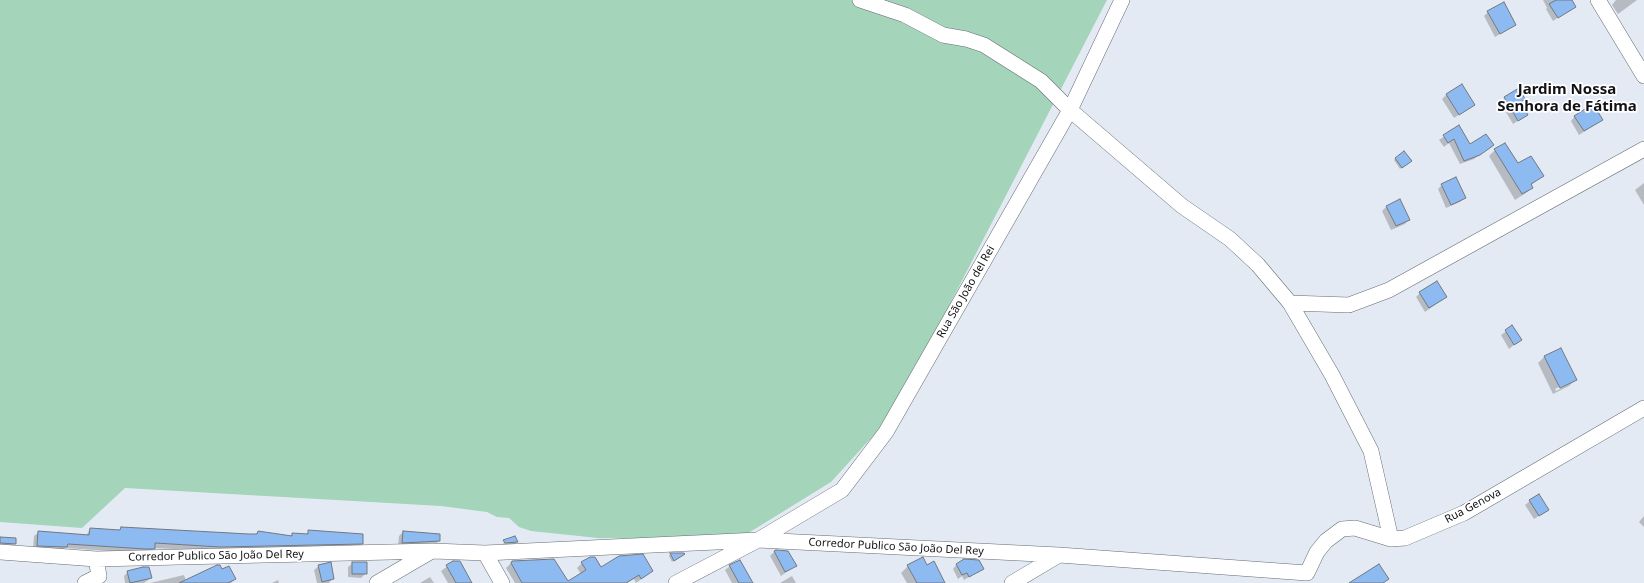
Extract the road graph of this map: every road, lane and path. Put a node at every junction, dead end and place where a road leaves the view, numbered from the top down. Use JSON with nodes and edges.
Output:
{"nodes":[{"id":1,"x":860,"y":0,"type":"edge"},
{"id":2,"x":1122,"y":0,"type":"edge"},
{"id":3,"x":1598,"y":0,"type":"edge"},
{"id":4,"x":1644,"y":76,"type":"edge"},
{"id":5,"x":1070,"y":110,"type":"junction"},
{"id":6,"x":1644,"y":149,"type":"edge"},
{"id":7,"x":1290,"y":303,"type":"junction"},
{"id":8,"x":1644,"y":408,"type":"edge"},
{"id":9,"x":1391,"y":539,"type":"junction"},
{"id":10,"x":758,"y":540,"type":"junction"},
{"id":11,"x":433,"y":551,"type":"junction"},
{"id":12,"x":0,"y":552,"type":"edge"},
{"id":13,"x":485,"y":553,"type":"junction"},
{"id":14,"x":1059,"y":555,"type":"junction"},
{"id":15,"x":96,"y":559,"type":"junction"},
{"id":16,"x":1310,"y":578,"type":"edge"},
{"id":17,"x":100,"y":579,"type":"edge"},
{"id":18,"x":85,"y":583,"type":"edge"},
{"id":19,"x":377,"y":583,"type":"edge"},
{"id":20,"x":502,"y":583,"type":"edge"},
{"id":21,"x":676,"y":583,"type":"edge"},
{"id":22,"x":1012,"y":583,"type":"edge"}],
"edges":[{"from":1,"to":5,"type":"street"},
{"from":2,"to":5,"type":"street","name":"Rua São João del Rei"},
{"from":3,"to":4,"type":"street"},
{"from":5,"to":7,"type":"street"},
{"from":5,"to":10,"type":"street","name":"Rua São João del Rei"},
{"from":6,"to":7,"type":"street"},
{"from":7,"to":9,"type":"street"},
{"from":8,"to":9,"type":"street","name":"Rua Genova"},
{"from":9,"to":16,"type":"street","name":"Rua Genova"},
{"from":10,"to":13,"type":"street","name":"Corredor Publico São João Del Rey"},
{"from":10,"to":14,"type":"street","name":"Corredor Publico São João Del Rey"},
{"from":10,"to":21,"type":"street","name":"Rua São João del Rei"},
{"from":11,"to":13,"type":"street","name":"Corredor Publico São João Del Rey"},
{"from":11,"to":15,"type":"street","name":"Corredor Publico São João Del Rey"},
{"from":11,"to":19,"type":"street"},
{"from":12,"to":15,"type":"street","name":"Corredor Publico São João Del Rey"},
{"from":13,"to":20,"type":"street"},
{"from":14,"to":16,"type":"street","name":"Corredor Publico São João Del Rey"},
{"from":14,"to":22,"type":"street"},
{"from":15,"to":17,"type":"street"},
{"from":17,"to":18,"type":"street"}]}
